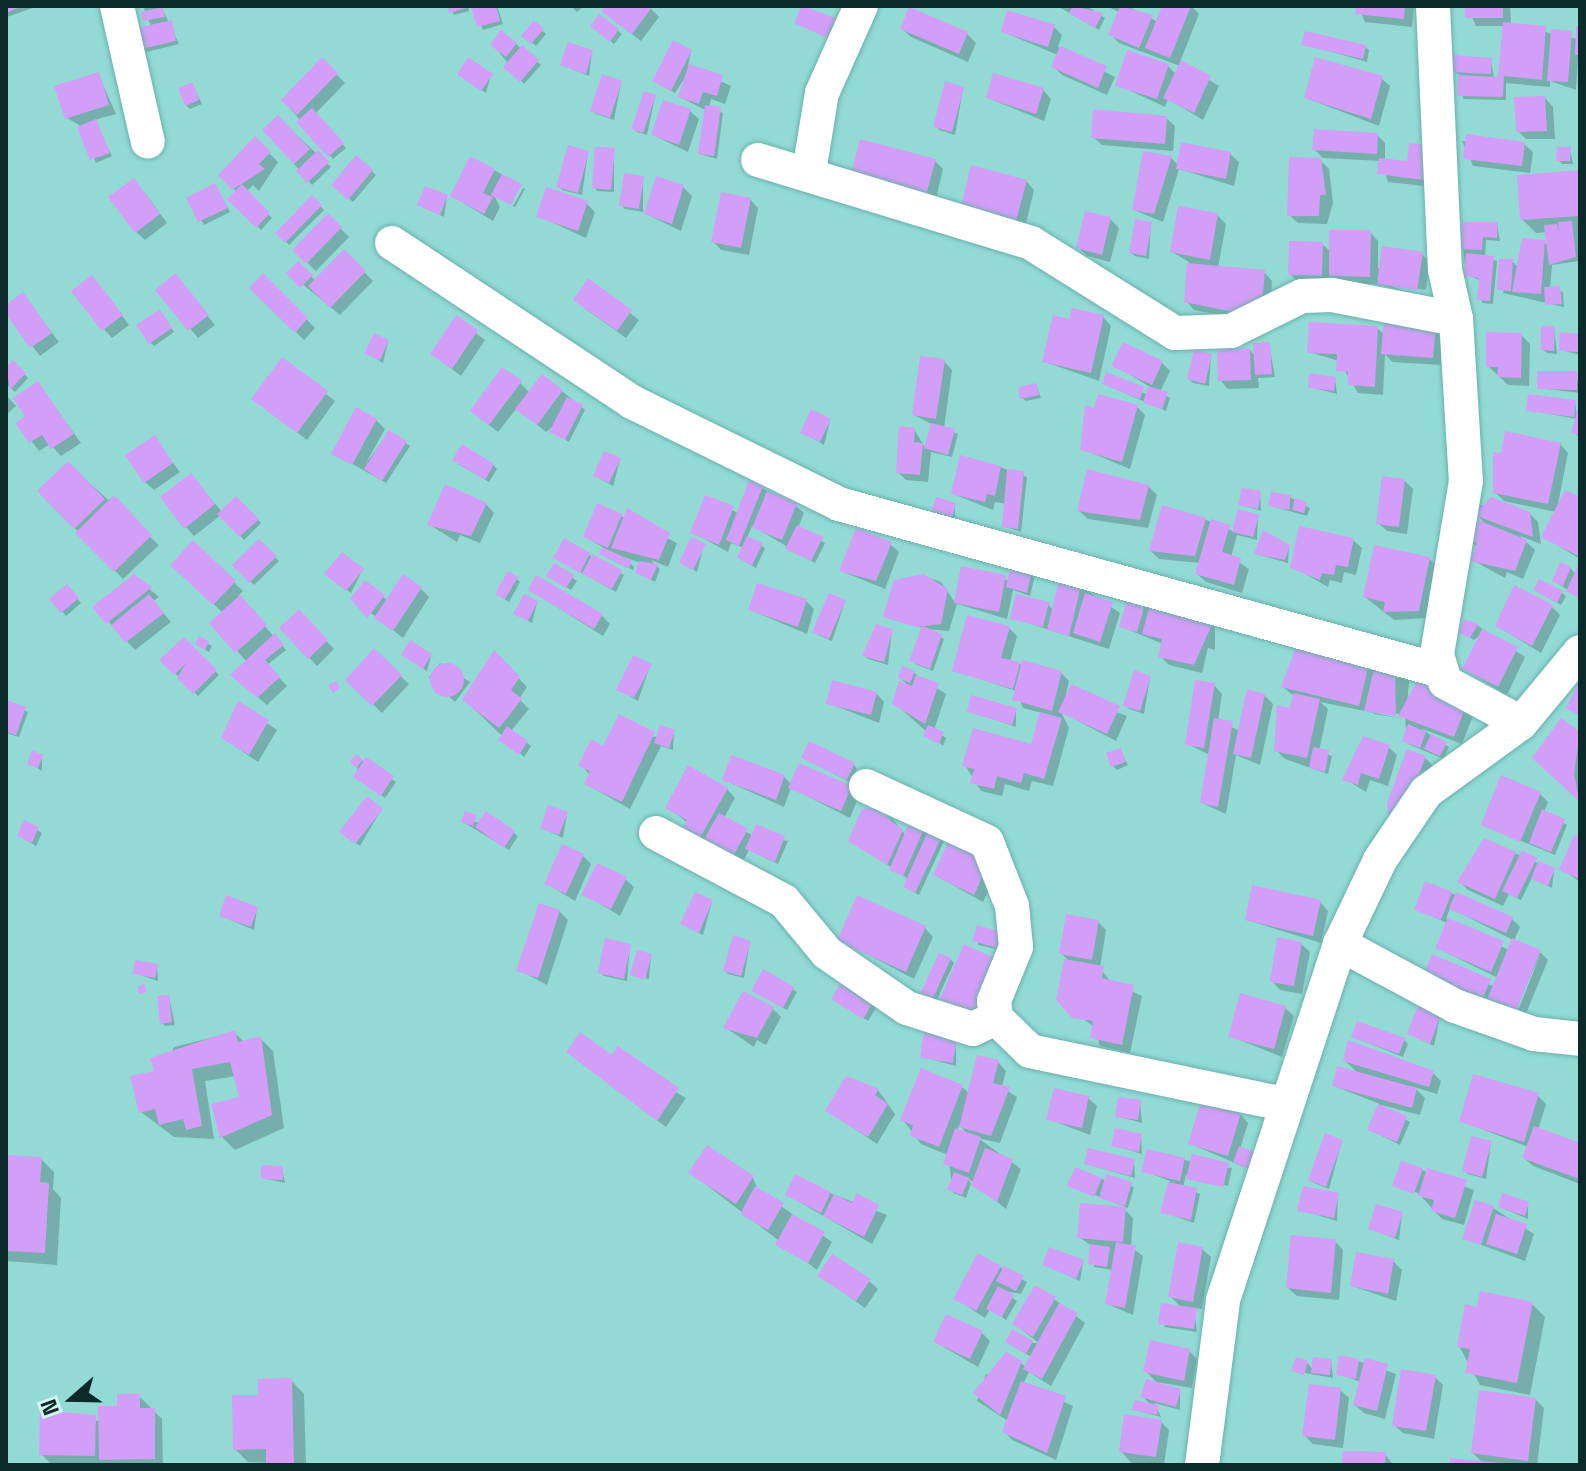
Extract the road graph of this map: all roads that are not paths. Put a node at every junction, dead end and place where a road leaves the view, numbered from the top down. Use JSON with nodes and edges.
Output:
{"nodes":[{"id":1,"x":117,"y":6,"type":"edge"},
{"id":2,"x":861,"y":6,"type":"edge"},
{"id":3,"x":1433,"y":6,"type":"edge"},
{"id":4,"x":148,"y":142,"type":"dead end"},
{"id":5,"x":758,"y":160,"type":"dead end"},
{"id":6,"x":809,"y":172,"type":"junction"},
{"id":7,"x":392,"y":243,"type":"dead end"},
{"id":8,"x":1456,"y":319,"type":"junction"},
{"id":9,"x":1580,"y":652,"type":"edge"},
{"id":10,"x":1441,"y":671,"type":"junction"},
{"id":11,"x":1521,"y":723,"type":"junction"},
{"id":12,"x":866,"y":786,"type":"dead end"},
{"id":13,"x":656,"y":833,"type":"dead end"},
{"id":14,"x":1340,"y":944,"type":"junction"},
{"id":15,"x":996,"y":1018,"type":"junction"},
{"id":16,"x":1580,"y":1039,"type":"edge"},
{"id":17,"x":1283,"y":1104,"type":"junction"},
{"id":18,"x":1202,"y":1465,"type":"edge"}],
"edges":[{"from":1,"to":4,"type":"street"},
{"from":2,"to":6,"type":"street"},
{"from":3,"to":8,"type":"street"},
{"from":5,"to":6,"type":"street"},
{"from":6,"to":8,"type":"street"},
{"from":7,"to":10,"type":"street"},
{"from":8,"to":10,"type":"street"},
{"from":9,"to":11,"type":"street"},
{"from":10,"to":11,"type":"street"},
{"from":11,"to":14,"type":"street"},
{"from":12,"to":15,"type":"street"},
{"from":13,"to":15,"type":"street"},
{"from":14,"to":16,"type":"street"},
{"from":14,"to":17,"type":"street"},
{"from":15,"to":17,"type":"street"},
{"from":17,"to":18,"type":"street"}]}
